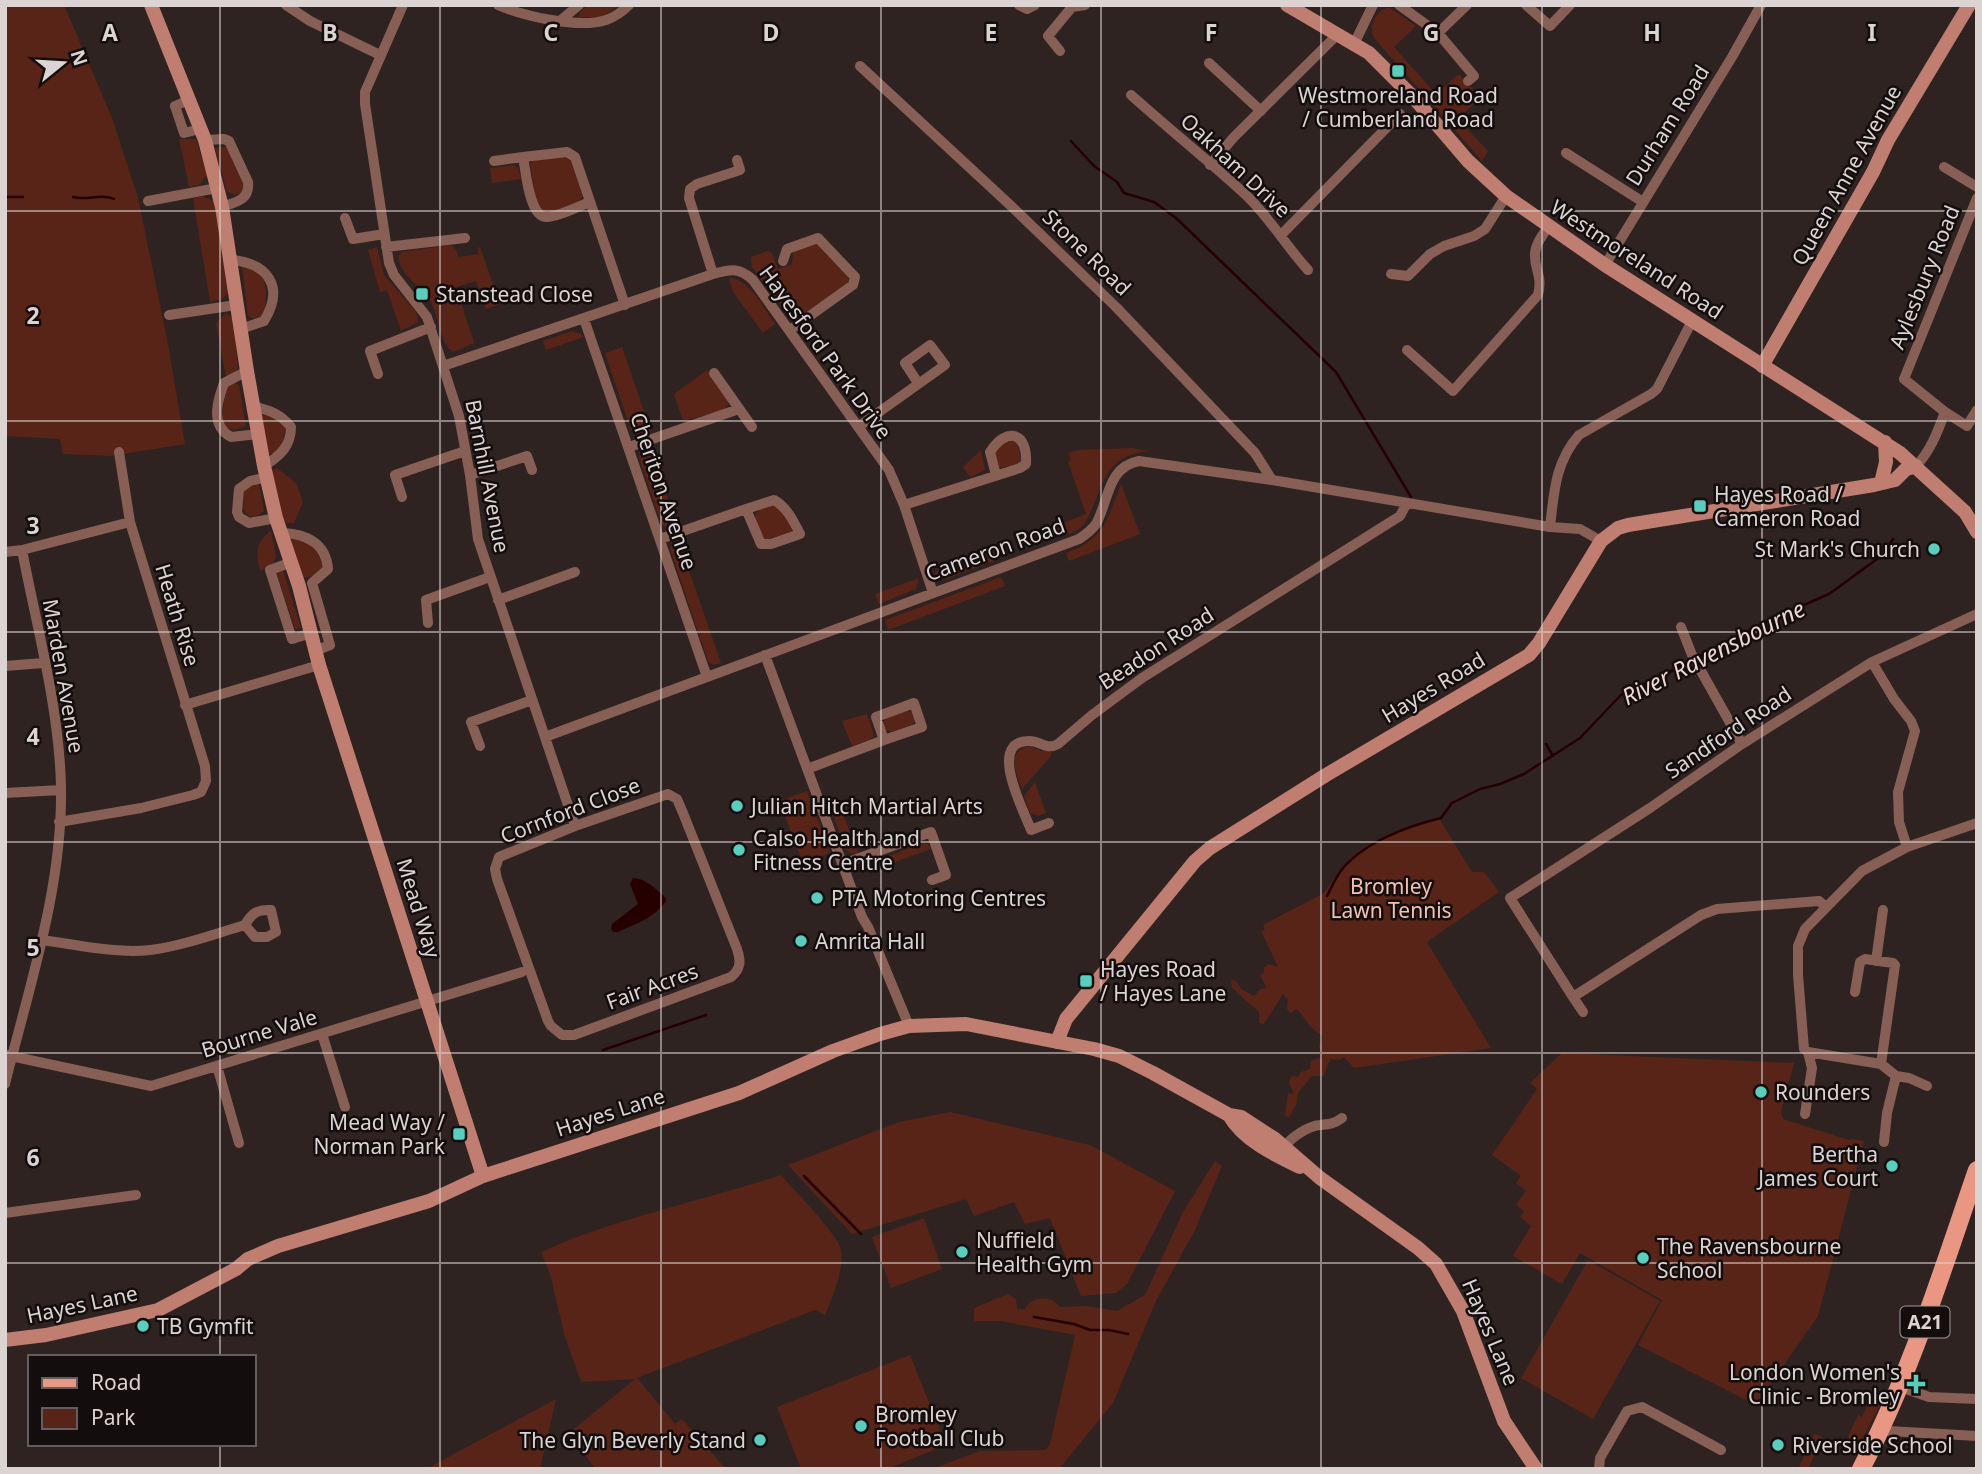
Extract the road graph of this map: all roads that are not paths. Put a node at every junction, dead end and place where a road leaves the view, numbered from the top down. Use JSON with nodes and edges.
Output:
{"nodes":[{"id":1,"x":151,"y":5,"type":"edge"},
{"id":2,"x":286,"y":5,"type":"edge"},
{"id":3,"x":403,"y":5,"type":"edge"},
{"id":4,"x":498,"y":5,"type":"edge"},
{"id":5,"x":579,"y":5,"type":"edge"},
{"id":6,"x":629,"y":5,"type":"edge"},
{"id":7,"x":1019,"y":5,"type":"edge"},
{"id":8,"x":1035,"y":5,"type":"edge"},
{"id":9,"x":1085,"y":5,"type":"edge"},
{"id":10,"x":1287,"y":5,"type":"edge"},
{"id":11,"x":1373,"y":5,"type":"edge"},
{"id":12,"x":1399,"y":5,"type":"edge"},
{"id":13,"x":1467,"y":5,"type":"edge"},
{"id":14,"x":1527,"y":5,"type":"edge"},
{"id":15,"x":1570,"y":5,"type":"edge"},
{"id":16,"x":1761,"y":5,"type":"edge"},
{"id":17,"x":1969,"y":5,"type":"edge"},
{"id":18,"x":561,"y":20,"type":"junction"},
{"id":19,"x":1438,"y":33,"type":"junction"},
{"id":20,"x":1338,"y":34,"type":"junction"},
{"id":21,"x":1354,"y":44,"type":"junction"},
{"id":22,"x":1060,"y":51,"type":"dead end"},
{"id":23,"x":380,"y":55,"type":"junction"},
{"id":24,"x":1209,"y":63,"type":"dead end"},
{"id":25,"x":860,"y":66,"type":"dead end"},
{"id":26,"x":1468,"y":81,"type":"dead end"},
{"id":27,"x":1131,"y":95,"type":"dead end"},
{"id":28,"x":1261,"y":111,"type":"junction"},
{"id":29,"x":1400,"y":114,"type":"dead end"},
{"id":30,"x":202,"y":134,"type":"junction"},
{"id":31,"x":1566,"y":153,"type":"dead end"},
{"id":32,"x":523,"y":157,"type":"junction"},
{"id":33,"x":737,"y":160,"type":"dead end"},
{"id":34,"x":494,"y":161,"type":"dead end"},
{"id":35,"x":1210,"y":165,"type":"junction"},
{"id":36,"x":1944,"y":167,"type":"dead end"},
{"id":37,"x":1977,"y":187,"type":"edge"},
{"id":38,"x":217,"y":188,"type":"junction"},
{"id":39,"x":1506,"y":196,"type":"junction"},
{"id":40,"x":1977,"y":198,"type":"edge"},
{"id":41,"x":148,"y":201,"type":"dead end"},
{"id":42,"x":590,"y":202,"type":"junction"},
{"id":43,"x":1643,"y":202,"type":"junction"},
{"id":44,"x":222,"y":207,"type":"junction"},
{"id":45,"x":345,"y":218,"type":"dead end"},
{"id":46,"x":1548,"y":227,"type":"junction"},
{"id":47,"x":383,"y":234,"type":"junction"},
{"id":48,"x":1282,"y":234,"type":"junction"},
{"id":49,"x":465,"y":238,"type":"dead end"},
{"id":50,"x":386,"y":247,"type":"junction"},
{"id":51,"x":231,"y":260,"type":"junction"},
{"id":52,"x":783,"y":261,"type":"dead end"},
{"id":53,"x":1605,"y":265,"type":"junction"},
{"id":54,"x":1308,"y":270,"type":"dead end"},
{"id":55,"x":713,"y":274,"type":"junction"},
{"id":56,"x":1391,"y":274,"type":"dead end"},
{"id":57,"x":236,"y":305,"type":"junction"},
{"id":58,"x":625,"y":305,"type":"junction"},
{"id":59,"x":169,"y":315,"type":"dead end"},
{"id":60,"x":584,"y":318,"type":"junction"},
{"id":61,"x":1692,"y":321,"type":"junction"},
{"id":62,"x":430,"y":327,"type":"junction"},
{"id":63,"x":241,"y":329,"type":"junction"},
{"id":64,"x":790,"y":330,"type":"junction"},
{"id":65,"x":1407,"y":351,"type":"dead end"},
{"id":66,"x":443,"y":366,"type":"junction"},
{"id":67,"x":1762,"y":366,"type":"junction"},
{"id":68,"x":247,"y":371,"type":"junction"},
{"id":69,"x":714,"y":373,"type":"dead end"},
{"id":70,"x":378,"y":374,"type":"dead end"},
{"id":71,"x":918,"y":383,"type":"dead end"},
{"id":72,"x":254,"y":407,"type":"junction"},
{"id":73,"x":739,"y":409,"type":"junction"},
{"id":74,"x":1977,"y":410,"type":"edge"},
{"id":75,"x":1945,"y":412,"type":"junction"},
{"id":76,"x":752,"y":426,"type":"dead end"},
{"id":77,"x":858,"y":427,"type":"junction"},
{"id":78,"x":258,"y":433,"type":"junction"},
{"id":79,"x":1885,"y":442,"type":"junction"},
{"id":80,"x":629,"y":447,"type":"junction"},
{"id":81,"x":465,"y":451,"type":"junction"},
{"id":82,"x":119,"y":452,"type":"dead end"},
{"id":83,"x":1900,"y":453,"type":"junction"},
{"id":84,"x":1916,"y":466,"type":"junction"},
{"id":85,"x":532,"y":470,"type":"dead end"},
{"id":86,"x":266,"y":472,"type":"junction"},
{"id":87,"x":470,"y":475,"type":"junction"},
{"id":88,"x":996,"y":475,"type":"dead end"},
{"id":89,"x":1272,"y":480,"type":"junction"},
{"id":90,"x":1881,"y":483,"type":"junction"},
{"id":91,"x":402,"y":497,"type":"dead end"},
{"id":92,"x":1407,"y":503,"type":"junction"},
{"id":93,"x":904,"y":505,"type":"junction"},
{"id":94,"x":746,"y":509,"type":"junction"},
{"id":95,"x":276,"y":518,"type":"junction"},
{"id":96,"x":130,"y":522,"type":"junction"},
{"id":97,"x":1975,"y":526,"type":"edge"},
{"id":98,"x":1550,"y":527,"type":"junction"},
{"id":99,"x":283,"y":533,"type":"junction"},
{"id":100,"x":660,"y":539,"type":"junction"},
{"id":101,"x":1601,"y":541,"type":"junction"},
{"id":102,"x":22,"y":550,"type":"junction"},
{"id":103,"x":5,"y":552,"type":"edge"},
{"id":104,"x":292,"y":562,"type":"junction"},
{"id":105,"x":575,"y":572,"type":"dead end"},
{"id":106,"x":490,"y":577,"type":"junction"},
{"id":107,"x":306,"y":585,"type":"junction"},
{"id":108,"x":933,"y":593,"type":"junction"},
{"id":109,"x":498,"y":600,"type":"junction"},
{"id":110,"x":1977,"y":614,"type":"edge"},
{"id":111,"x":428,"y":623,"type":"dead end"},
{"id":112,"x":1681,"y":627,"type":"dead end"},
{"id":113,"x":311,"y":634,"type":"junction"},
{"id":114,"x":765,"y":655,"type":"junction"},
{"id":115,"x":317,"y":658,"type":"junction"},
{"id":116,"x":1872,"y":662,"type":"junction"},
{"id":117,"x":44,"y":663,"type":"junction"},
{"id":118,"x":5,"y":666,"type":"edge"},
{"id":119,"x":706,"y":677,"type":"junction"},
{"id":120,"x":532,"y":701,"type":"junction"},
{"id":121,"x":185,"y":705,"type":"junction"},
{"id":122,"x":545,"y":737,"type":"junction"},
{"id":123,"x":884,"y":740,"type":"dead end"},
{"id":124,"x":1742,"y":744,"type":"junction"},
{"id":125,"x":480,"y":746,"type":"dead end"},
{"id":126,"x":807,"y":769,"type":"junction"},
{"id":127,"x":61,"y":790,"type":"junction"},
{"id":128,"x":5,"y":793,"type":"edge"},
{"id":129,"x":675,"y":797,"type":"joint"},
{"id":130,"x":59,"y":822,"type":"junction"},
{"id":131,"x":1049,"y":823,"type":"dead end"},
{"id":132,"x":1977,"y":823,"type":"edge"},
{"id":133,"x":575,"y":826,"type":"junction"},
{"id":134,"x":1907,"y":847,"type":"junction"},
{"id":135,"x":844,"y":864,"type":"junction"},
{"id":136,"x":497,"y":879,"type":"joint"},
{"id":137,"x":932,"y":880,"type":"dead end"},
{"id":138,"x":1826,"y":907,"type":"junction"},
{"id":139,"x":1883,"y":910,"type":"dead end"},
{"id":140,"x":245,"y":925,"type":"dead end"},
{"id":141,"x":41,"y":940,"type":"junction"},
{"id":142,"x":1876,"y":961,"type":"junction"},
{"id":143,"x":522,"y":972,"type":"dead end"},
{"id":144,"x":1854,"y":992,"type":"dead end"},
{"id":145,"x":1573,"y":997,"type":"junction"},
{"id":146,"x":425,"y":1001,"type":"junction"},
{"id":147,"x":1583,"y":1012,"type":"dead end"},
{"id":148,"x":909,"y":1026,"type":"junction"},
{"id":149,"x":322,"y":1034,"type":"junction"},
{"id":150,"x":1057,"y":1042,"type":"junction"},
{"id":151,"x":1805,"y":1047,"type":"junction"},
{"id":152,"x":9,"y":1055,"type":"edge"},
{"id":153,"x":1881,"y":1064,"type":"junction"},
{"id":154,"x":217,"y":1066,"type":"junction"},
{"id":155,"x":1896,"y":1076,"type":"junction"},
{"id":156,"x":5,"y":1084,"type":"edge"},
{"id":157,"x":1927,"y":1086,"type":"dead end"},
{"id":158,"x":345,"y":1107,"type":"dead end"},
{"id":159,"x":1805,"y":1114,"type":"dead end"},
{"id":160,"x":1229,"y":1115,"type":"junction"},
{"id":161,"x":1342,"y":1118,"type":"dead end"},
{"id":162,"x":1884,"y":1142,"type":"dead end"},
{"id":163,"x":239,"y":1143,"type":"dead end"},
{"id":164,"x":1285,"y":1146,"type":"junction"},
{"id":165,"x":1977,"y":1170,"type":"edge"},
{"id":166,"x":483,"y":1176,"type":"junction"},
{"id":167,"x":1320,"y":1178,"type":"junction"},
{"id":168,"x":136,"y":1195,"type":"dead end"},
{"id":169,"x":5,"y":1213,"type":"edge"},
{"id":170,"x":5,"y":1340,"type":"edge"},
{"id":171,"x":1900,"y":1387,"type":"junction"},
{"id":172,"x":1977,"y":1399,"type":"edge"},
{"id":173,"x":1882,"y":1429,"type":"junction"},
{"id":174,"x":1977,"y":1436,"type":"edge"},
{"id":175,"x":1721,"y":1450,"type":"dead end"},
{"id":176,"x":1536,"y":1469,"type":"edge"},
{"id":177,"x":1599,"y":1469,"type":"edge"},
{"id":178,"x":1861,"y":1469,"type":"edge"}],
"edges":[{"from":1,"to":30,"type":"main road","name":"Mead Way"},
{"from":2,"to":23,"type":"street"},
{"from":3,"to":23,"type":"street","name":"Barnhill Avenue"},
{"from":4,"to":18,"type":"street"},
{"from":5,"to":18,"type":"street"},
{"from":6,"to":18,"type":"street"},
{"from":7,"to":8,"type":"street"},
{"from":9,"to":22,"type":"street"},
{"from":10,"to":20,"type":"main road","name":"Westmoreland Road"},
{"from":11,"to":21,"type":"street"},
{"from":12,"to":19,"type":"street"},
{"from":13,"to":19,"type":"street"},
{"from":14,"to":15,"type":"street"},
{"from":16,"to":43,"type":"street","name":"Durham Road"},
{"from":17,"to":67,"type":"main road","name":"Queen Anne Avenue"},
{"from":19,"to":26,"type":"street"},
{"from":20,"to":21,"type":"main road","name":"Westmoreland Road"},
{"from":20,"to":28,"type":"street"},
{"from":21,"to":39,"type":"main road","name":"Westmoreland Road"},
{"from":23,"to":47,"type":"street","name":"Barnhill Avenue"},
{"from":24,"to":28,"type":"street"},
{"from":25,"to":89,"type":"street","name":"Stone Road"},
{"from":27,"to":35,"type":"street","name":"Oakham Drive"},
{"from":28,"to":35,"type":"street"},
{"from":29,"to":48,"type":"street"},
{"from":30,"to":38,"type":"main road","name":"Mead Way"},
{"from":30,"to":44,"type":"street"},
{"from":31,"to":43,"type":"street"},
{"from":32,"to":34,"type":"street"},
{"from":32,"to":42,"type":"street"},
{"from":32,"to":42,"type":"street"},
{"from":33,"to":55,"type":"street"},
{"from":35,"to":48,"type":"street","name":"Oakham Drive"},
{"from":36,"to":37,"type":"street"},
{"from":38,"to":41,"type":"street"},
{"from":38,"to":44,"type":"main road","name":"Mead Way"},
{"from":39,"to":46,"type":"main road","name":"Westmoreland Road"},
{"from":39,"to":56,"type":"street"},
{"from":40,"to":75,"type":"street","name":"Aylesbury Road"},
{"from":42,"to":58,"type":"street"},
{"from":43,"to":53,"type":"street","name":"Durham Road"},
{"from":44,"to":51,"type":"main road","name":"Mead Way"},
{"from":45,"to":47,"type":"street"},
{"from":46,"to":53,"type":"main road","name":"Westmoreland Road"},
{"from":46,"to":65,"type":"street"},
{"from":47,"to":50,"type":"street","name":"Barnhill Avenue"},
{"from":48,"to":54,"type":"street","name":"Oakham Drive"},
{"from":49,"to":50,"type":"street"},
{"from":50,"to":62,"type":"street","name":"Barnhill Avenue"},
{"from":51,"to":57,"type":"main road","name":"Mead Way"},
{"from":51,"to":63,"type":"street"},
{"from":52,"to":64,"type":"street"},
{"from":53,"to":61,"type":"main road","name":"Westmoreland Road"},
{"from":55,"to":58,"type":"street","name":"Hayesford Park Drive"},
{"from":55,"to":64,"type":"street","name":"Hayesford Park Drive"},
{"from":57,"to":59,"type":"street"},
{"from":57,"to":63,"type":"main road","name":"Mead Way"},
{"from":58,"to":60,"type":"street","name":"Hayesford Park Drive"},
{"from":60,"to":66,"type":"street","name":"Hayesford Park Drive"},
{"from":60,"to":80,"type":"street","name":"Cheriton Avenue"},
{"from":61,"to":67,"type":"main road","name":"Westmoreland Road"},
{"from":61,"to":98,"type":"street"},
{"from":62,"to":66,"type":"street","name":"Barnhill Avenue"},
{"from":62,"to":70,"type":"street"},
{"from":63,"to":68,"type":"main road","name":"Mead Way"},
{"from":64,"to":77,"type":"street","name":"Hayesford Park Drive"},
{"from":66,"to":81,"type":"street","name":"Barnhill Avenue"},
{"from":67,"to":79,"type":"main road","name":"Westmoreland Road"},
{"from":68,"to":72,"type":"main road","name":"Mead Way"},
{"from":68,"to":78,"type":"street"},
{"from":69,"to":73,"type":"street"},
{"from":71,"to":77,"type":"street"},
{"from":72,"to":78,"type":"main road","name":"Mead Way"},
{"from":72,"to":86,"type":"street"},
{"from":73,"to":76,"type":"street"},
{"from":73,"to":80,"type":"street"},
{"from":74,"to":75,"type":"street"},
{"from":75,"to":84,"type":"street"},
{"from":77,"to":93,"type":"street","name":"Hayesford Park Drive"},
{"from":78,"to":86,"type":"main road","name":"Mead Way"},
{"from":79,"to":83,"type":"main road","name":"Westmoreland Road"},
{"from":79,"to":90,"type":"main road"},
{"from":80,"to":100,"type":"street","name":"Cheriton Avenue"},
{"from":81,"to":87,"type":"street","name":"Barnhill Avenue"},
{"from":81,"to":91,"type":"street"},
{"from":82,"to":96,"type":"street","name":"Heath Rise"},
{"from":83,"to":84,"type":"main road","name":"Westmoreland Road"},
{"from":83,"to":90,"type":"main road"},
{"from":84,"to":90,"type":"main road","name":"Hayes Road"},
{"from":84,"to":97,"type":"main road","name":"Westmoreland Road"},
{"from":85,"to":87,"type":"street"},
{"from":86,"to":95,"type":"main road","name":"Mead Way"},
{"from":86,"to":95,"type":"street"},
{"from":87,"to":106,"type":"street","name":"Barnhill Avenue"},
{"from":88,"to":93,"type":"street"},
{"from":89,"to":92,"type":"street","name":"Cameron Road"},
{"from":89,"to":108,"type":"street","name":"Cameron Road"},
{"from":90,"to":101,"type":"main road","name":"Hayes Road"},
{"from":92,"to":98,"type":"street","name":"Cameron Road"},
{"from":92,"to":131,"type":"street","name":"Beadon Road"},
{"from":93,"to":108,"type":"street","name":"Hayesford Park Drive"},
{"from":94,"to":94,"type":"street"},
{"from":94,"to":100,"type":"street"},
{"from":95,"to":99,"type":"main road","name":"Mead Way"},
{"from":96,"to":102,"type":"street"},
{"from":96,"to":121,"type":"street","name":"Heath Rise"},
{"from":98,"to":101,"type":"street","name":"Cameron Road"},
{"from":99,"to":104,"type":"main road","name":"Mead Way"},
{"from":99,"to":107,"type":"street"},
{"from":100,"to":119,"type":"street","name":"Cheriton Avenue"},
{"from":101,"to":150,"type":"main road","name":"Hayes Road"},
{"from":102,"to":103,"type":"street"},
{"from":102,"to":117,"type":"street","name":"Marden Avenue"},
{"from":104,"to":107,"type":"main road","name":"Mead Way"},
{"from":104,"to":113,"type":"street"},
{"from":105,"to":109,"type":"street"},
{"from":106,"to":109,"type":"street","name":"Barnhill Avenue"},
{"from":106,"to":111,"type":"street"},
{"from":107,"to":113,"type":"main road","name":"Mead Way"},
{"from":107,"to":115,"type":"street","name":"Mead Way"},
{"from":108,"to":114,"type":"street","name":"Cameron Road"},
{"from":109,"to":120,"type":"street","name":"Barnhill Avenue"},
{"from":110,"to":116,"type":"street","name":"Sandford Road"},
{"from":112,"to":124,"type":"street"},
{"from":113,"to":115,"type":"main road","name":"Mead Way"},
{"from":114,"to":119,"type":"street","name":"Cameron Road"},
{"from":114,"to":126,"type":"street"},
{"from":115,"to":121,"type":"street"},
{"from":115,"to":146,"type":"main road","name":"Mead Way"},
{"from":116,"to":124,"type":"street","name":"Sandford Road"},
{"from":116,"to":134,"type":"street"},
{"from":117,"to":118,"type":"street"},
{"from":117,"to":127,"type":"street","name":"Marden Avenue"},
{"from":119,"to":122,"type":"street","name":"Cameron Road"},
{"from":120,"to":122,"type":"street","name":"Barnhill Avenue"},
{"from":120,"to":125,"type":"street"},
{"from":121,"to":130,"type":"street","name":"Heath Rise"},
{"from":122,"to":133,"type":"street","name":"Barnhill Avenue"},
{"from":123,"to":126,"type":"street"},
{"from":124,"to":145,"type":"street","name":"Sandford Road"},
{"from":126,"to":135,"type":"street"},
{"from":127,"to":128,"type":"street"},
{"from":127,"to":130,"type":"street","name":"Marden Avenue"},
{"from":129,"to":133,"type":"street","name":"Cornford Close"},
{"from":129,"to":136,"type":"street","name":"Fair Acres"},
{"from":130,"to":141,"type":"street","name":"Marden Avenue"},
{"from":132,"to":134,"type":"street"},
{"from":133,"to":136,"type":"street","name":"Cornford Close"},
{"from":134,"to":138,"type":"street"},
{"from":135,"to":137,"type":"street"},
{"from":135,"to":148,"type":"street"},
{"from":138,"to":145,"type":"street"},
{"from":138,"to":151,"type":"street"},
{"from":139,"to":142,"type":"street"},
{"from":140,"to":141,"type":"street"},
{"from":141,"to":152,"type":"street","name":"Marden Avenue"},
{"from":142,"to":144,"type":"street"},
{"from":142,"to":153,"type":"street"},
{"from":143,"to":146,"type":"street","name":"Bourne Vale"},
{"from":145,"to":147,"type":"street"},
{"from":146,"to":149,"type":"street","name":"Bourne Vale"},
{"from":146,"to":166,"type":"main road","name":"Mead Way"},
{"from":148,"to":150,"type":"main road","name":"Hayes Lane"},
{"from":148,"to":166,"type":"main road","name":"Hayes Lane"},
{"from":149,"to":154,"type":"street","name":"Bourne Vale"},
{"from":149,"to":158,"type":"street"},
{"from":150,"to":160,"type":"main road","name":"Hayes Lane"},
{"from":151,"to":153,"type":"street"},
{"from":151,"to":159,"type":"street"},
{"from":152,"to":154,"type":"street","name":"Bourne Vale"},
{"from":152,"to":156,"type":"street","name":"Marden Avenue"},
{"from":153,"to":155,"type":"street"},
{"from":154,"to":163,"type":"street"},
{"from":155,"to":157,"type":"street"},
{"from":155,"to":162,"type":"street"},
{"from":160,"to":164,"type":"main road","name":"Hayes Lane"},
{"from":160,"to":167,"type":"main road","name":"Hayes Lane"},
{"from":161,"to":164,"type":"street"},
{"from":164,"to":167,"type":"main road","name":"Hayes Lane"},
{"from":165,"to":171,"type":"main road","number":"A21"},
{"from":166,"to":170,"type":"main road","name":"Hayes Lane"},
{"from":167,"to":176,"type":"main road","name":"Hayes Lane"},
{"from":168,"to":169,"type":"street"},
{"from":171,"to":172,"type":"street"},
{"from":171,"to":173,"type":"main road","number":"A21"},
{"from":173,"to":174,"type":"street"},
{"from":173,"to":178,"type":"main road","number":"A21"},
{"from":175,"to":177,"type":"street"}]}
